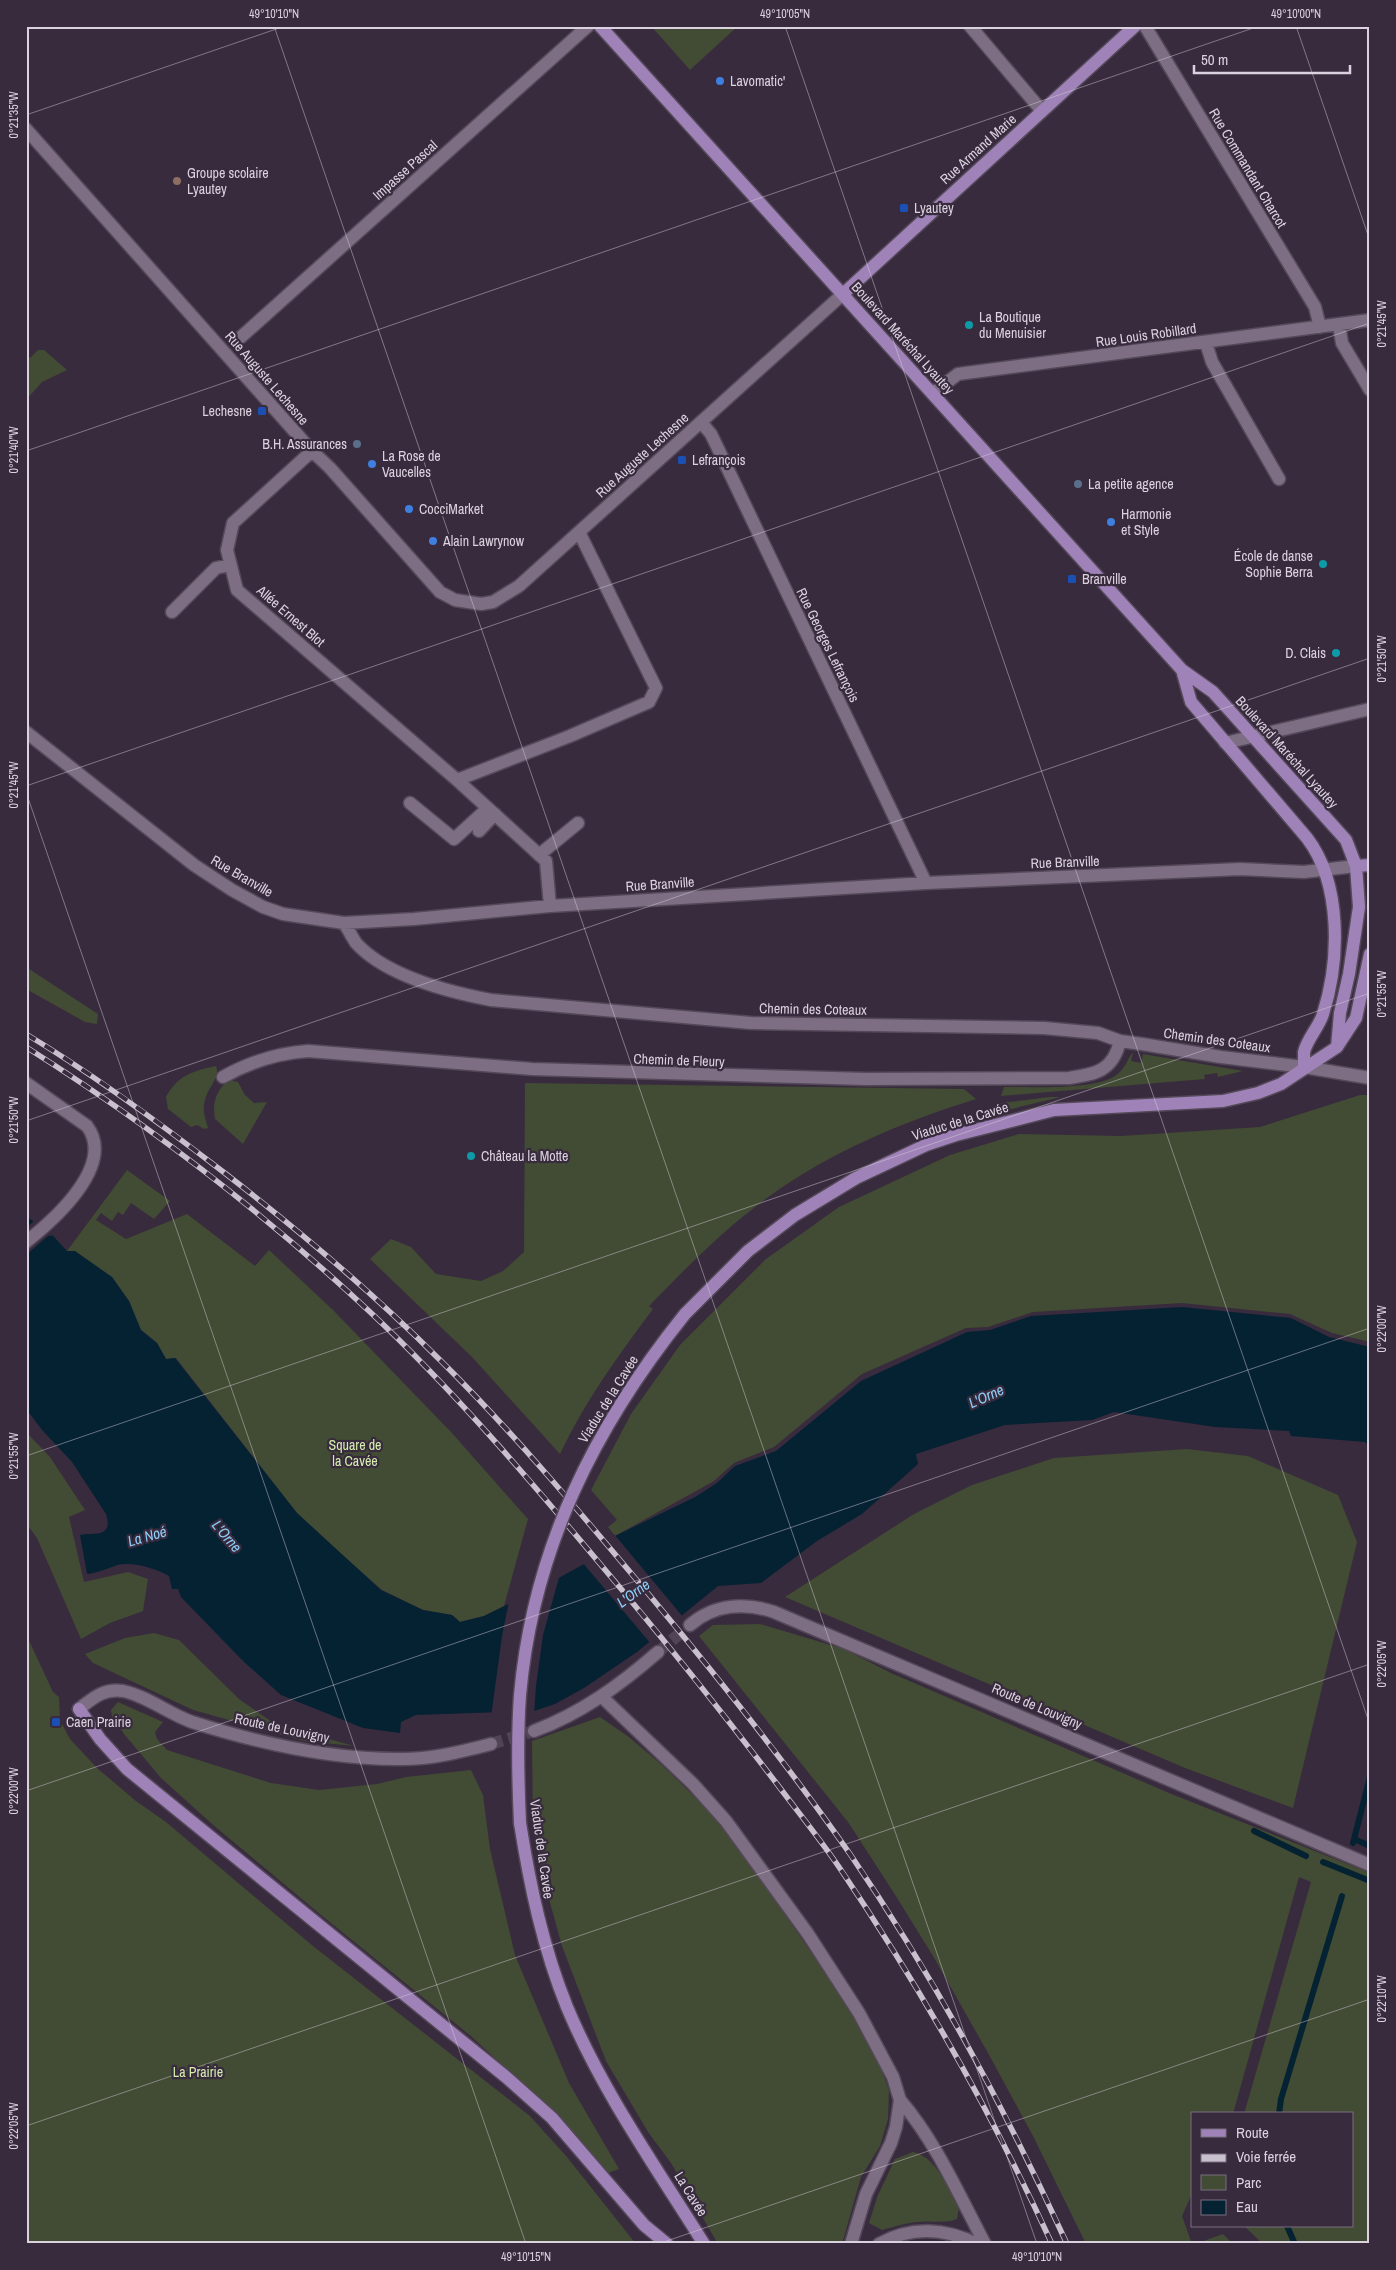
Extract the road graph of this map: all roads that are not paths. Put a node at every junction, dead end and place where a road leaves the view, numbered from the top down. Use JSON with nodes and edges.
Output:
{"nodes":[{"id":1,"x":588,"y":26,"type":"edge"},
{"id":2,"x":600,"y":26,"type":"edge"},
{"id":3,"x":970,"y":26,"type":"edge"},
{"id":4,"x":1135,"y":26,"type":"edge"},
{"id":5,"x":1145,"y":26,"type":"edge"},
{"id":6,"x":1042,"y":111,"type":"junction"},
{"id":7,"x":26,"y":129,"type":"edge"},
{"id":8,"x":843,"y":294,"type":"junction"},
{"id":9,"x":1370,"y":320,"type":"edge"},
{"id":10,"x":1338,"y":325,"type":"junction"},
{"id":11,"x":1320,"y":327,"type":"junction"},
{"id":12,"x":241,"y":337,"type":"dead end"},
{"id":13,"x":1206,"y":343,"type":"junction"},
{"id":14,"x":1370,"y":390,"type":"edge"},
{"id":15,"x":933,"y":393,"type":"junction"},
{"id":16,"x":701,"y":422,"type":"junction"},
{"id":17,"x":312,"y":451,"type":"junction"},
{"id":18,"x":1279,"y":480,"type":"dead end"},
{"id":19,"x":579,"y":532,"type":"junction"},
{"id":20,"x":230,"y":565,"type":"junction"},
{"id":21,"x":172,"y":612,"type":"dead end"},
{"id":22,"x":1182,"y":670,"type":"junction"},
{"id":23,"x":1370,"y":709,"type":"edge"},
{"id":24,"x":26,"y":732,"type":"edge"},
{"id":25,"x":1254,"y":737,"type":"junction"},
{"id":26,"x":1225,"y":743,"type":"junction"},
{"id":27,"x":457,"y":780,"type":"junction"},
{"id":28,"x":410,"y":802,"type":"dead end"},
{"id":29,"x":492,"y":812,"type":"junction"},
{"id":30,"x":578,"y":823,"type":"dead end"},
{"id":31,"x":479,"y":830,"type":"dead end"},
{"id":32,"x":539,"y":855,"type":"junction"},
{"id":33,"x":1370,"y":865,"type":"edge"},
{"id":34,"x":1356,"y":866,"type":"junction"},
{"id":35,"x":1326,"y":870,"type":"junction"},
{"id":36,"x":926,"y":883,"type":"junction"},
{"id":37,"x":550,"y":906,"type":"junction"},
{"id":38,"x":344,"y":922,"type":"junction"},
{"id":39,"x":1370,"y":954,"type":"edge"},
{"id":40,"x":1120,"y":1041,"type":"junction"},
{"id":41,"x":1338,"y":1047,"type":"junction"},
{"id":42,"x":1304,"y":1067,"type":"junction"},
{"id":43,"x":223,"y":1076,"type":"dead end"},
{"id":44,"x":1370,"y":1078,"type":"edge"},
{"id":45,"x":26,"y":1083,"type":"edge"},
{"id":46,"x":26,"y":1242,"type":"edge"},
{"id":47,"x":690,"y":1625,"type":"tunnel mouth"},
{"id":48,"x":658,"y":1652,"type":"tunnel mouth"},
{"id":49,"x":602,"y":1698,"type":"junction"},
{"id":50,"x":79,"y":1709,"type":"joint"},
{"id":51,"x":534,"y":1731,"type":"tunnel mouth"},
{"id":52,"x":491,"y":1744,"type":"tunnel mouth"},
{"id":53,"x":1370,"y":1864,"type":"edge"},
{"id":54,"x":900,"y":2100,"type":"junction"},
{"id":55,"x":652,"y":2160,"type":"joint"},
{"id":56,"x":667,"y":2244,"type":"edge"},
{"id":57,"x":704,"y":2244,"type":"edge"},
{"id":58,"x":851,"y":2244,"type":"edge"},
{"id":59,"x":879,"y":2244,"type":"edge"},
{"id":60,"x":977,"y":2244,"type":"edge"},
{"id":61,"x":985,"y":2244,"type":"edge"}],
"edges":[{"from":1,"to":12,"type":"street","name":"Impasse Pascal"},
{"from":2,"to":8,"type":"main road","name":"Boulevard Maréchal Lyautey"},
{"from":3,"to":6,"type":"street"},
{"from":4,"to":6,"type":"main road","name":"Rue Armand Marie"},
{"from":5,"to":11,"type":"street","name":"Rue Commandant Charcot"},
{"from":6,"to":8,"type":"main road","name":"Rue Armand Marie"},
{"from":7,"to":17,"type":"street","name":"Rue Auguste Lechesne"},
{"from":8,"to":15,"type":"main road","name":"Boulevard Maréchal Lyautey"},
{"from":8,"to":16,"type":"street","name":"Rue Auguste Lechesne"},
{"from":9,"to":10,"type":"street","name":"Rue Louis Robillard"},
{"from":10,"to":11,"type":"street","name":"Rue Louis Robillard"},
{"from":10,"to":14,"type":"street"},
{"from":11,"to":13,"type":"street","name":"Rue Louis Robillard"},
{"from":13,"to":15,"type":"street","name":"Rue Louis Robillard"},
{"from":13,"to":18,"type":"street"},
{"from":15,"to":22,"type":"main road","name":"Boulevard Maréchal Lyautey"},
{"from":16,"to":19,"type":"street","name":"Rue Auguste Lechesne"},
{"from":16,"to":36,"type":"street","name":"Rue Georges Lefrançois"},
{"from":17,"to":19,"type":"street","name":"Rue Auguste Lechesne"},
{"from":17,"to":20,"type":"street","name":"Allée Ernest Blot"},
{"from":19,"to":27,"type":"street"},
{"from":20,"to":21,"type":"street"},
{"from":20,"to":27,"type":"street","name":"Allée Ernest Blot"},
{"from":22,"to":25,"type":"main road","name":"Boulevard Maréchal Lyautey"},
{"from":22,"to":26,"type":"main road","name":"Boulevard Maréchal Lyautey"},
{"from":23,"to":25,"type":"street"},
{"from":24,"to":38,"type":"street","name":"Rue Branville"},
{"from":25,"to":26,"type":"street"},
{"from":25,"to":34,"type":"main road","name":"Boulevard Maréchal Lyautey"},
{"from":26,"to":35,"type":"main road","name":"Boulevard Maréchal Lyautey"},
{"from":27,"to":29,"type":"street","name":"Allée Ernest Blot"},
{"from":28,"to":29,"type":"street"},
{"from":29,"to":31,"type":"street"},
{"from":29,"to":32,"type":"street","name":"Allée Ernest Blot"},
{"from":30,"to":32,"type":"street"},
{"from":32,"to":37,"type":"street","name":"Allée Ernest Blot"},
{"from":33,"to":34,"type":"main road"},
{"from":34,"to":35,"type":"street","name":"Rue Branville"},
{"from":34,"to":41,"type":"main road","name":"Boulevard Maréchal Lyautey"},
{"from":35,"to":36,"type":"street","name":"Rue Branville"},
{"from":35,"to":42,"type":"main road","name":"Boulevard Maréchal Lyautey"},
{"from":36,"to":37,"type":"street","name":"Rue Branville"},
{"from":37,"to":38,"type":"street","name":"Rue Branville"},
{"from":38,"to":40,"type":"street","name":"Chemin des Coteaux"},
{"from":39,"to":41,"type":"main road"},
{"from":40,"to":42,"type":"street","name":"Chemin des Coteaux"},
{"from":40,"to":43,"type":"street","name":"Chemin de Fleury"},
{"from":41,"to":42,"type":"main road","name":"Viaduc de la Cavée"},
{"from":42,"to":44,"type":"street","name":"Chemin des Coteaux"},
{"from":42,"to":55,"type":"main road","name":"Viaduc de la Cavée","bridge":true},
{"from":45,"to":46,"type":"street"},
{"from":47,"to":53,"type":"street","name":"Route de Louvigny"},
{"from":48,"to":49,"type":"street"},
{"from":49,"to":51,"type":"street"},
{"from":49,"to":54,"type":"street"},
{"from":50,"to":52,"type":"street","name":"Route de Louvigny"},
{"from":50,"to":56,"type":"main road"},
{"from":54,"to":58,"type":"street"},
{"from":54,"to":61,"type":"street"},
{"from":55,"to":57,"type":"main road","name":"La Cavée"},
{"from":59,"to":60,"type":"street"}]}
